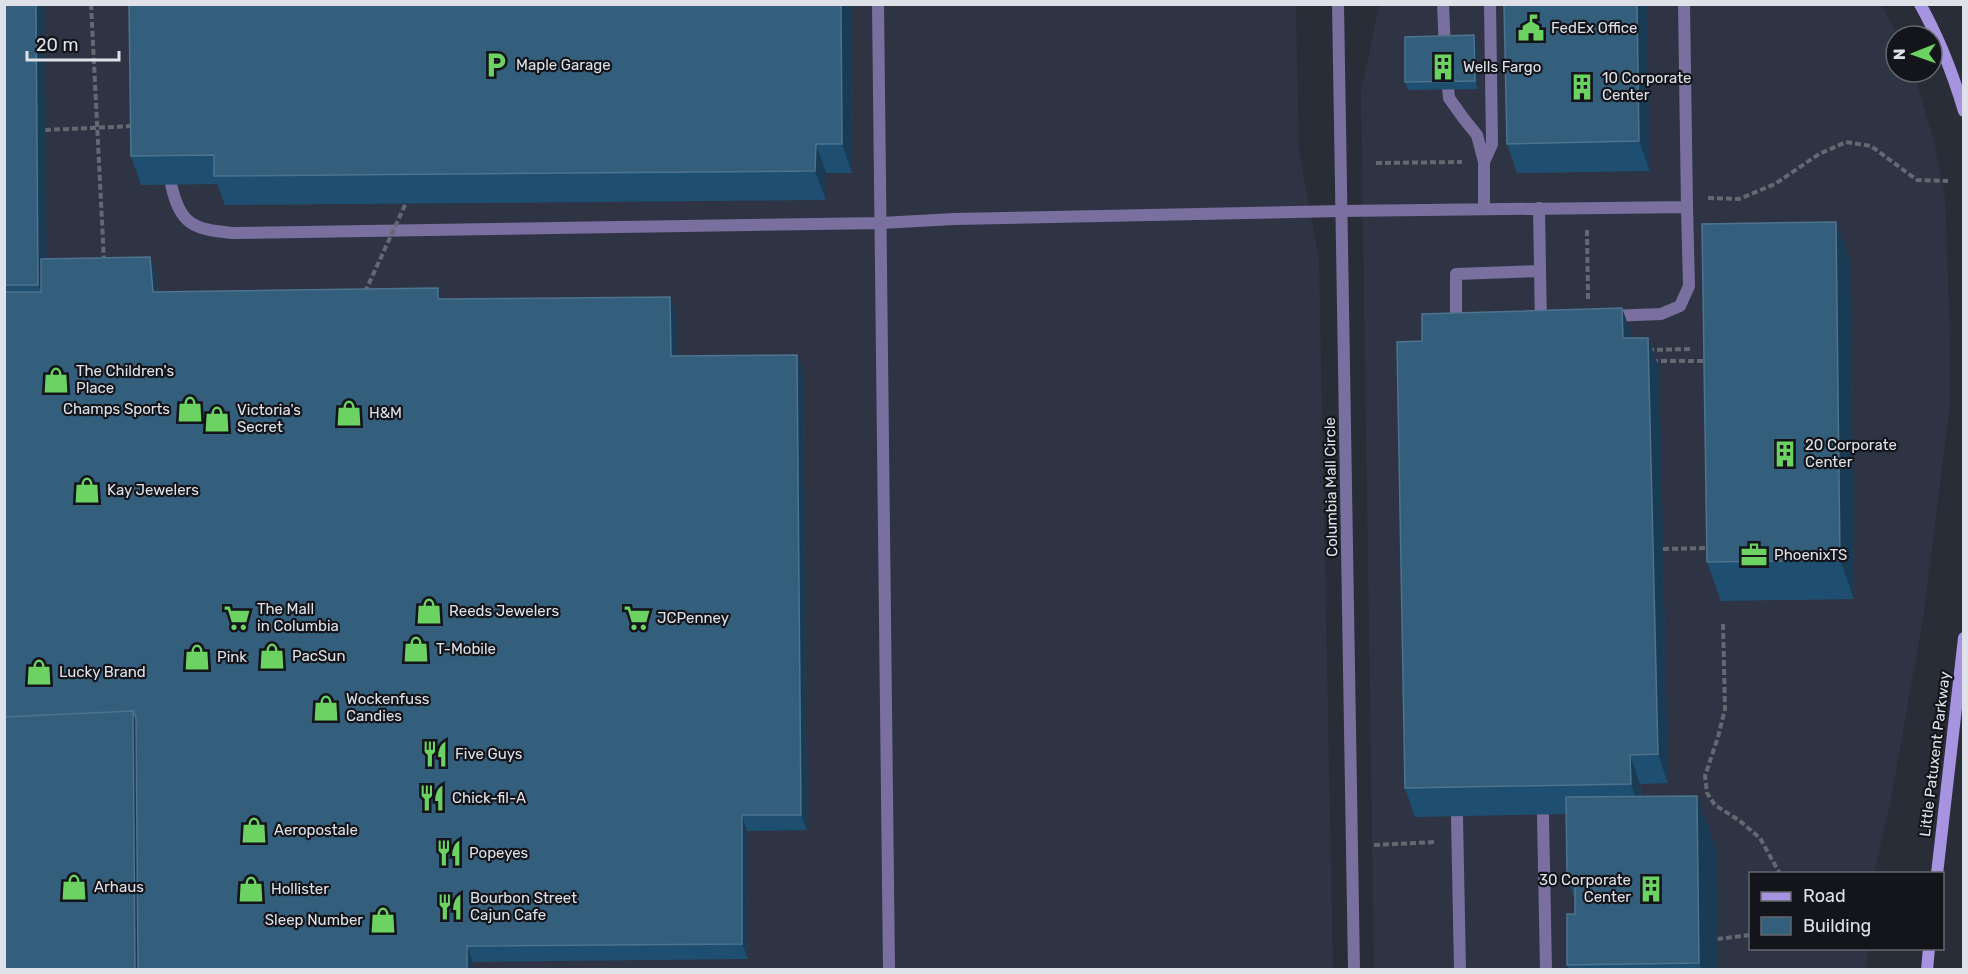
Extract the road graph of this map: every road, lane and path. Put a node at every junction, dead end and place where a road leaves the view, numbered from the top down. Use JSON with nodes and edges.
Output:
{"nodes":[{"id":1,"x":91,"y":4,"type":"edge"},
{"id":2,"x":878,"y":4,"type":"edge"},
{"id":3,"x":1338,"y":4,"type":"edge"},
{"id":4,"x":1443,"y":4,"type":"edge"},
{"id":5,"x":1490,"y":4,"type":"edge"},
{"id":6,"x":1684,"y":4,"type":"edge"},
{"id":7,"x":1920,"y":4,"type":"edge"},
{"id":8,"x":1964,"y":111,"type":"edge"},
{"id":9,"x":140,"y":126,"type":"edge"},
{"id":10,"x":45,"y":130,"type":"dead end"},
{"id":11,"x":1466,"y":162,"type":"dead end"},
{"id":12,"x":1484,"y":162,"type":"junction"},
{"id":13,"x":1376,"y":163,"type":"dead end"},
{"id":14,"x":1948,"y":181,"type":"dead end"},
{"id":15,"x":171,"y":184,"type":"edge"},
{"id":16,"x":406,"y":203,"type":"edge"},
{"id":17,"x":1687,"y":207,"type":"junction"},
{"id":18,"x":1539,"y":208,"type":"junction"},
{"id":19,"x":1484,"y":209,"type":"junction"},
{"id":20,"x":1341,"y":211,"type":"junction"},
{"id":21,"x":881,"y":223,"type":"junction"},
{"id":22,"x":1587,"y":230,"type":"dead end"},
{"id":23,"x":104,"y":262,"type":"edge"},
{"id":24,"x":1540,"y":271,"type":"junction"},
{"id":25,"x":363,"y":295,"type":"edge"},
{"id":26,"x":1588,"y":299,"type":"dead end"},
{"id":27,"x":1598,"y":316,"type":"edge"},
{"id":28,"x":1541,"y":339,"type":"edge"},
{"id":29,"x":1456,"y":343,"type":"edge"},
{"id":30,"x":1690,"y":349,"type":"dead end"},
{"id":31,"x":1645,"y":351,"type":"edge"},
{"id":32,"x":1645,"y":361,"type":"edge"},
{"id":33,"x":1717,"y":361,"type":"edge"},
{"id":34,"x":1720,"y":548,"type":"edge"},
{"id":35,"x":1663,"y":549,"type":"dead end"},
{"id":36,"x":1723,"y":624,"type":"dead end"},
{"id":37,"x":1964,"y":638,"type":"edge"},
{"id":38,"x":1543,"y":816,"type":"dead end"},
{"id":39,"x":1457,"y":817,"type":"dead end"},
{"id":40,"x":1458,"y":842,"type":"junction"},
{"id":41,"x":1374,"y":845,"type":"dead end"},
{"id":42,"x":1780,"y":872,"type":"edge"},
{"id":43,"x":1937,"y":872,"type":"edge"},
{"id":44,"x":1749,"y":935,"type":"edge"},
{"id":45,"x":1718,"y":939,"type":"dead end"},
{"id":46,"x":1929,"y":950,"type":"edge"},
{"id":47,"x":889,"y":969,"type":"edge"},
{"id":48,"x":1354,"y":969,"type":"edge"},
{"id":49,"x":1460,"y":969,"type":"edge"},
{"id":50,"x":1546,"y":969,"type":"edge"},
{"id":51,"x":1928,"y":969,"type":"edge"}],
"edges":[{"from":1,"to":23,"type":"path"},
{"from":2,"to":21,"type":"street"},
{"from":3,"to":20,"type":"street","name":"Columbia Mall Circle"},
{"from":4,"to":12,"type":"street"},
{"from":5,"to":12,"type":"street"},
{"from":6,"to":17,"type":"street"},
{"from":7,"to":8,"type":"main road"},
{"from":9,"to":10,"type":"path","bridge":true},
{"from":11,"to":13,"type":"path"},
{"from":12,"to":19,"type":"street"},
{"from":14,"to":17,"type":"path"},
{"from":15,"to":21,"type":"street"},
{"from":16,"to":25,"type":"path","bridge":true},
{"from":17,"to":18,"type":"street"},
{"from":17,"to":27,"type":"street"},
{"from":18,"to":19,"type":"street"},
{"from":18,"to":24,"type":"street"},
{"from":19,"to":20,"type":"street"},
{"from":20,"to":21,"type":"street"},
{"from":20,"to":48,"type":"street","name":"Columbia Mall Circle"},
{"from":21,"to":47,"type":"street"},
{"from":22,"to":26,"type":"path"},
{"from":24,"to":28,"type":"street"},
{"from":24,"to":29,"type":"street"},
{"from":30,"to":31,"type":"path"},
{"from":32,"to":33,"type":"path"},
{"from":34,"to":35,"type":"path"},
{"from":36,"to":42,"type":"path"},
{"from":37,"to":43,"type":"main road","name":"Little Patuxent Parkway"},
{"from":38,"to":50,"type":"street"},
{"from":39,"to":40,"type":"street"},
{"from":40,"to":41,"type":"path"},
{"from":40,"to":49,"type":"street"},
{"from":44,"to":45,"type":"path"},
{"from":46,"to":51,"type":"main road"}]}
